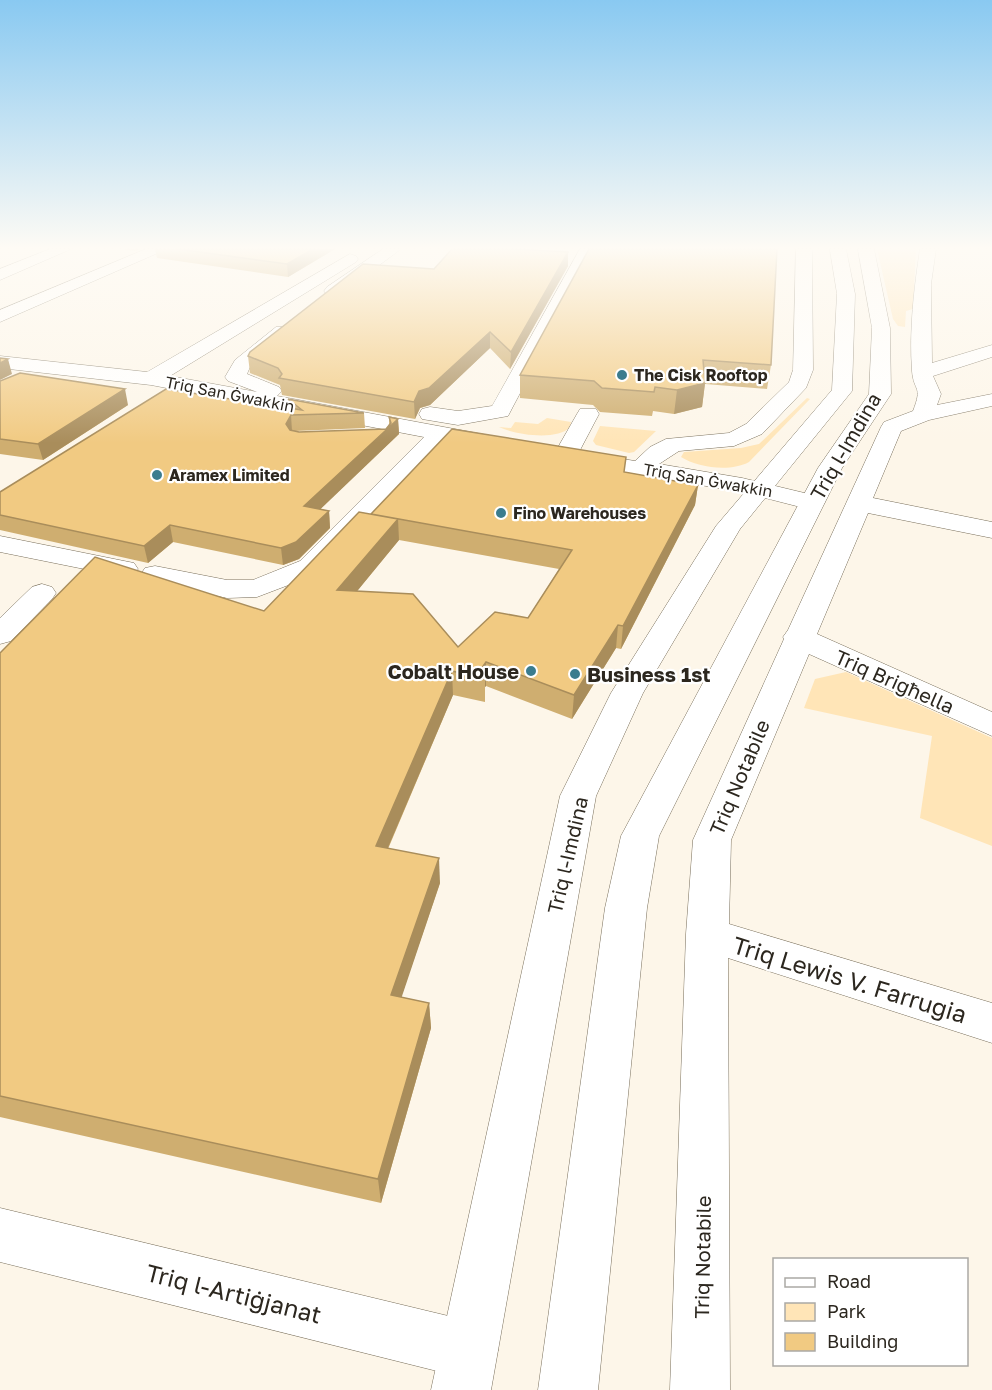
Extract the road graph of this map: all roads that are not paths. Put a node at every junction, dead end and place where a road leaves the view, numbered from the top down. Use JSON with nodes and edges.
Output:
{"nodes":[{"id":1,"x":255,"y":314,"type":"edge"},
{"id":2,"x":553,"y":314,"type":"edge"},
{"id":3,"x":803,"y":314,"type":"edge"},
{"id":4,"x":845,"y":314,"type":"edge"},
{"id":5,"x":879,"y":314,"type":"edge"},
{"id":6,"x":924,"y":314,"type":"edge"},
{"id":7,"x":294,"y":322,"type":"edge"},
{"id":8,"x":992,"y":351,"type":"edge"},
{"id":9,"x":0,"y":362,"type":"edge"},
{"id":10,"x":47,"y":367,"type":"junction"},
{"id":11,"x":152,"y":379,"type":"junction"},
{"id":12,"x":178,"y":384,"type":"junction"},
{"id":13,"x":9,"y":386,"type":"edge"},
{"id":14,"x":925,"y":394,"type":"junction"},
{"id":15,"x":992,"y":400,"type":"edge"},
{"id":16,"x":148,"y":404,"type":"edge"},
{"id":17,"x":588,"y":414,"type":"edge"},
{"id":18,"x":441,"y":433,"type":"junction"},
{"id":19,"x":335,"y":437,"type":"edge"},
{"id":20,"x":509,"y":446,"type":"edge"},
{"id":21,"x":543,"y":452,"type":"edge"},
{"id":22,"x":565,"y":456,"type":"junction"},
{"id":23,"x":642,"y":467,"type":"junction"},
{"id":24,"x":404,"y":470,"type":"junction"},
{"id":25,"x":759,"y":488,"type":"junction"},
{"id":26,"x":812,"y":501,"type":"junction"},
{"id":27,"x":858,"y":503,"type":"junction"},
{"id":28,"x":992,"y":530,"type":"edge"},
{"id":29,"x":0,"y":544,"type":"edge"},
{"id":30,"x":124,"y":569,"type":"edge"},
{"id":31,"x":155,"y":574,"type":"edge"},
{"id":32,"x":42,"y":594,"type":"dead end"},
{"id":33,"x":0,"y":635,"type":"edge"},
{"id":34,"x":798,"y":637,"type":"junction"},
{"id":35,"x":992,"y":725,"type":"edge"},
{"id":36,"x":707,"y":934,"type":"junction"},
{"id":37,"x":992,"y":1023,"type":"edge"},
{"id":38,"x":0,"y":1235,"type":"edge"},
{"id":39,"x":465,"y":1370,"type":"edge"},
{"id":40,"x":568,"y":1390,"type":"edge"},
{"id":41,"x":700,"y":1390,"type":"edge"}],
"edges":[{"from":1,"to":11,"type":"street"},
{"from":2,"to":7,"type":"street"},
{"from":3,"to":23,"type":"street"},
{"from":4,"to":25,"type":"street","name":"Triq l-Imdina"},
{"from":5,"to":26,"type":"street","name":"Triq l-Imdina"},
{"from":6,"to":14,"type":"street"},
{"from":8,"to":14,"type":"street"},
{"from":9,"to":10,"type":"street","name":"Triq San Ġwakkin"},
{"from":10,"to":11,"type":"street","name":"Triq San Ġwakkin"},
{"from":10,"to":13,"type":"street"},
{"from":11,"to":12,"type":"street","name":"Triq San Ġwakkin"},
{"from":12,"to":16,"type":"street"},
{"from":12,"to":18,"type":"street","name":"Triq San Ġwakkin"},
{"from":14,"to":15,"type":"street"},
{"from":14,"to":27,"type":"street","name":"Triq Notabile"},
{"from":17,"to":22,"type":"street"},
{"from":18,"to":20,"type":"street","name":"Triq San Ġwakkin"},
{"from":18,"to":24,"type":"street"},
{"from":19,"to":24,"type":"street"},
{"from":21,"to":22,"type":"street","name":"Triq San Ġwakkin"},
{"from":22,"to":23,"type":"street","name":"Triq San Ġwakkin"},
{"from":23,"to":25,"type":"street","name":"Triq San Ġwakkin"},
{"from":24,"to":31,"type":"street"},
{"from":25,"to":26,"type":"street","name":"Triq San Ġwakkin"},
{"from":25,"to":39,"type":"street","name":"Triq l-Imdina"},
{"from":26,"to":40,"type":"street","name":"Triq l-Imdina"},
{"from":27,"to":28,"type":"street"},
{"from":27,"to":34,"type":"street","name":"Triq Notabile"},
{"from":29,"to":30,"type":"street"},
{"from":32,"to":33,"type":"street"},
{"from":34,"to":35,"type":"street","name":"Triq Brigħella"},
{"from":34,"to":36,"type":"street","name":"Triq Notabile"},
{"from":36,"to":37,"type":"street","name":"Triq Lewis V. Farrugia"},
{"from":36,"to":41,"type":"street","name":"Triq Notabile"},
{"from":38,"to":39,"type":"street","name":"Triq l-Artiġjanat"}]}
